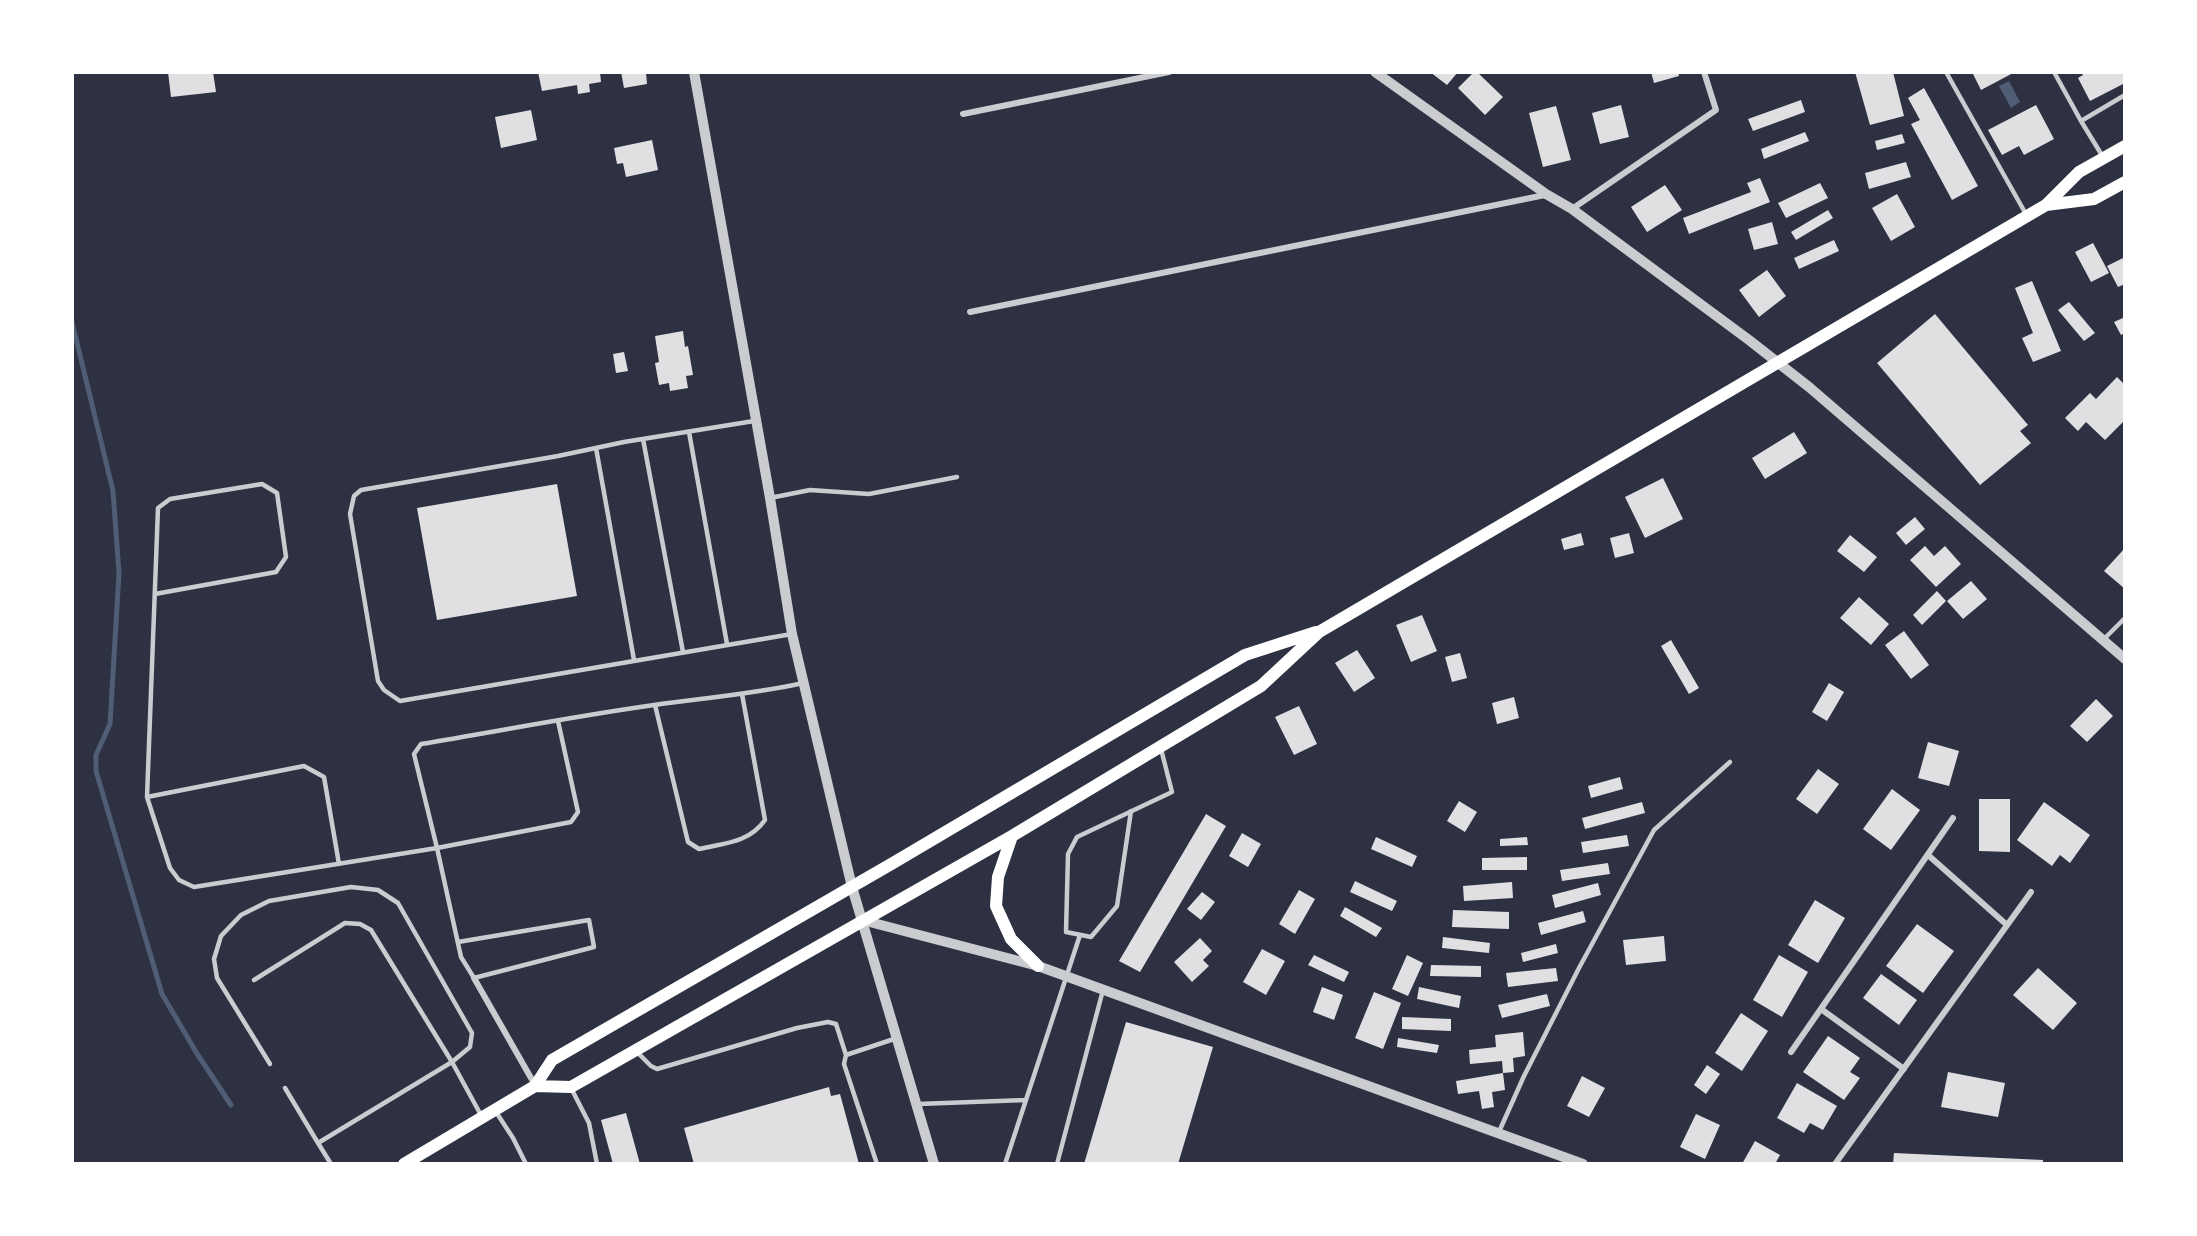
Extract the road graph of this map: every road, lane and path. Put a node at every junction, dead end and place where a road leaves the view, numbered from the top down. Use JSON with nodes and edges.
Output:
{"nodes":[{"id":1,"x":694,"y":72,"type":"edge"},
{"id":2,"x":1169,"y":72,"type":"edge"},
{"id":3,"x":1376,"y":72,"type":"edge"},
{"id":4,"x":1704,"y":72,"type":"edge"},
{"id":5,"x":1946,"y":72,"type":"edge"},
{"id":6,"x":2054,"y":72,"type":"edge"},
{"id":7,"x":2125,"y":95,"type":"edge"},
{"id":8,"x":963,"y":114,"type":"dead end"},
{"id":9,"x":2081,"y":121,"type":"junction"},
{"id":10,"x":2125,"y":146,"type":"edge"},
{"id":11,"x":2103,"y":158,"type":"junction"},
{"id":12,"x":2125,"y":182,"type":"edge"},
{"id":13,"x":1546,"y":194,"type":"junction"},
{"id":14,"x":2046,"y":205,"type":"junction"},
{"id":15,"x":1572,"y":209,"type":"junction"},
{"id":16,"x":2027,"y":216,"type":"junction"},
{"id":17,"x":970,"y":312,"type":"dead end"},
{"id":18,"x":1779,"y":363,"type":"junction"},
{"id":19,"x":755,"y":421,"type":"junction"},
{"id":20,"x":689,"y":432,"type":"junction"},
{"id":21,"x":643,"y":439,"type":"junction"},
{"id":22,"x":596,"y":448,"type":"junction"},
{"id":23,"x":957,"y":477,"type":"dead end"},
{"id":24,"x":770,"y":498,"type":"junction"},
{"id":25,"x":155,"y":594,"type":"junction"},
{"id":26,"x":2125,"y":618,"type":"edge"},
{"id":27,"x":1319,"y":632,"type":"junction"},
{"id":28,"x":792,"y":634,"type":"junction"},
{"id":29,"x":2103,"y":640,"type":"junction"},
{"id":30,"x":728,"y":644,"type":"junction"},
{"id":31,"x":683,"y":652,"type":"junction"},
{"id":32,"x":2125,"y":659,"type":"edge"},
{"id":33,"x":634,"y":660,"type":"junction"},
{"id":34,"x":803,"y":683,"type":"junction"},
{"id":35,"x":742,"y":694,"type":"junction"},
{"id":36,"x":655,"y":705,"type":"junction"},
{"id":37,"x":558,"y":721,"type":"junction"},
{"id":38,"x":1161,"y":746,"type":"junction"},
{"id":39,"x":1730,"y":762,"type":"dead end"},
{"id":40,"x":147,"y":797,"type":"junction"},
{"id":41,"x":1131,"y":811,"type":"junction"},
{"id":42,"x":1953,"y":818,"type":"dead end"},
{"id":43,"x":1012,"y":836,"type":"junction"},
{"id":44,"x":437,"y":848,"type":"junction"},
{"id":45,"x":1928,"y":855,"type":"junction"},
{"id":46,"x":339,"y":864,"type":"junction"},
{"id":47,"x":852,"y":887,"type":"junction"},
{"id":48,"x":2031,"y":892,"type":"dead end"},
{"id":49,"x":862,"y":920,"type":"junction"},
{"id":50,"x":2007,"y":925,"type":"junction"},
{"id":51,"x":1080,"y":935,"type":"junction"},
{"id":52,"x":458,"y":942,"type":"junction"},
{"id":53,"x":1038,"y":966,"type":"junction"},
{"id":54,"x":1067,"y":976,"type":"junction"},
{"id":55,"x":474,"y":978,"type":"junction"},
{"id":56,"x":254,"y":980,"type":"dead end"},
{"id":57,"x":1104,"y":989,"type":"junction"},
{"id":58,"x":1821,"y":1009,"type":"junction"},
{"id":59,"x":897,"y":1038,"type":"junction"},
{"id":60,"x":635,"y":1050,"type":"junction"},
{"id":61,"x":1791,"y":1052,"type":"dead end"},
{"id":62,"x":846,"y":1055,"type":"junction"},
{"id":63,"x":452,"y":1062,"type":"junction"},
{"id":64,"x":270,"y":1064,"type":"dead end"},
{"id":65,"x":1904,"y":1069,"type":"junction"},
{"id":66,"x":535,"y":1086,"type":"junction"},
{"id":67,"x":571,"y":1087,"type":"junction"},
{"id":68,"x":285,"y":1088,"type":"dead end"},
{"id":69,"x":1026,"y":1100,"type":"junction"},
{"id":70,"x":916,"y":1104,"type":"junction"},
{"id":71,"x":495,"y":1110,"type":"junction"},
{"id":72,"x":482,"y":1117,"type":"junction"},
{"id":73,"x":1498,"y":1134,"type":"junction"},
{"id":74,"x":318,"y":1143,"type":"junction"},
{"id":75,"x":331,"y":1164,"type":"edge"},
{"id":76,"x":404,"y":1164,"type":"edge"},
{"id":77,"x":526,"y":1164,"type":"edge"},
{"id":78,"x":597,"y":1164,"type":"edge"},
{"id":79,"x":877,"y":1164,"type":"edge"},
{"id":80,"x":934,"y":1164,"type":"edge"},
{"id":81,"x":1005,"y":1164,"type":"edge"},
{"id":82,"x":1058,"y":1164,"type":"edge"},
{"id":83,"x":1583,"y":1164,"type":"edge"},
{"id":84,"x":1835,"y":1164,"type":"edge"}],
"edges":[{"from":1,"to":19,"type":"street"},
{"from":2,"to":8,"type":"street"},
{"from":3,"to":13,"type":"street"},
{"from":4,"to":15,"type":"street"},
{"from":5,"to":16,"type":"lane"},
{"from":6,"to":9,"type":"lane"},
{"from":7,"to":9,"type":"lane"},
{"from":9,"to":11,"type":"lane"},
{"from":10,"to":11,"type":"main road"},
{"from":11,"to":14,"type":"main road"},
{"from":12,"to":14,"type":"main road"},
{"from":13,"to":15,"type":"street"},
{"from":13,"to":17,"type":"street"},
{"from":14,"to":16,"type":"main road"},
{"from":15,"to":18,"type":"street"},
{"from":16,"to":18,"type":"main road"},
{"from":18,"to":27,"type":"main road"},
{"from":18,"to":29,"type":"street"},
{"from":19,"to":20,"type":"lane"},
{"from":19,"to":24,"type":"street"},
{"from":20,"to":21,"type":"lane"},
{"from":20,"to":30,"type":"lane"},
{"from":21,"to":22,"type":"lane"},
{"from":21,"to":31,"type":"lane"},
{"from":22,"to":33,"type":"lane"},
{"from":22,"to":33,"type":"lane"},
{"from":23,"to":24,"type":"lane"},
{"from":24,"to":28,"type":"street"},
{"from":25,"to":25,"type":"lane"},
{"from":25,"to":40,"type":"lane"},
{"from":26,"to":29,"type":"lane"},
{"from":27,"to":38,"type":"main road"},
{"from":27,"to":47,"type":"main road"},
{"from":28,"to":30,"type":"lane"},
{"from":28,"to":34,"type":"street"},
{"from":29,"to":32,"type":"street"},
{"from":30,"to":31,"type":"lane"},
{"from":31,"to":33,"type":"lane"},
{"from":34,"to":35,"type":"lane"},
{"from":34,"to":47,"type":"street"},
{"from":35,"to":36,"type":"lane"},
{"from":35,"to":36,"type":"lane"},
{"from":36,"to":37,"type":"lane"},
{"from":37,"to":44,"type":"lane"},
{"from":37,"to":44,"type":"lane"},
{"from":38,"to":41,"type":"lane"},
{"from":38,"to":43,"type":"main road"},
{"from":39,"to":73,"type":"lane"},
{"from":40,"to":46,"type":"lane"},
{"from":40,"to":46,"type":"lane"},
{"from":41,"to":51,"type":"lane"},
{"from":41,"to":51,"type":"lane"},
{"from":42,"to":45,"type":"street"},
{"from":43,"to":49,"type":"main road"},
{"from":43,"to":53,"type":"main road"},
{"from":44,"to":46,"type":"lane"},
{"from":44,"to":52,"type":"lane"},
{"from":45,"to":50,"type":"street"},
{"from":45,"to":58,"type":"street"},
{"from":47,"to":49,"type":"street"},
{"from":47,"to":66,"type":"main road"},
{"from":48,"to":50,"type":"street"},
{"from":49,"to":53,"type":"street"},
{"from":49,"to":59,"type":"street"},
{"from":49,"to":60,"type":"main road"},
{"from":50,"to":65,"type":"street"},
{"from":51,"to":54,"type":"lane"},
{"from":52,"to":55,"type":"lane"},
{"from":52,"to":55,"type":"lane"},
{"from":53,"to":54,"type":"street"},
{"from":54,"to":57,"type":"street"},
{"from":54,"to":69,"type":"lane"},
{"from":55,"to":66,"type":"street"},
{"from":56,"to":63,"type":"lane"},
{"from":57,"to":73,"type":"street"},
{"from":57,"to":82,"type":"lane"},
{"from":58,"to":61,"type":"street"},
{"from":58,"to":65,"type":"street"},
{"from":59,"to":62,"type":"lane"},
{"from":59,"to":70,"type":"street"},
{"from":60,"to":62,"type":"lane"},
{"from":60,"to":67,"type":"main road"},
{"from":62,"to":79,"type":"lane"},
{"from":63,"to":64,"type":"lane"},
{"from":63,"to":72,"type":"lane"},
{"from":63,"to":74,"type":"lane"},
{"from":65,"to":84,"type":"street"},
{"from":66,"to":67,"type":"main road"},
{"from":66,"to":71,"type":"main road"},
{"from":67,"to":78,"type":"lane"},
{"from":68,"to":74,"type":"lane"},
{"from":69,"to":70,"type":"lane"},
{"from":69,"to":81,"type":"lane"},
{"from":70,"to":80,"type":"street"},
{"from":71,"to":72,"type":"main road"},
{"from":71,"to":77,"type":"lane"},
{"from":72,"to":76,"type":"main road"},
{"from":73,"to":83,"type":"street"},
{"from":74,"to":75,"type":"lane"}]}
